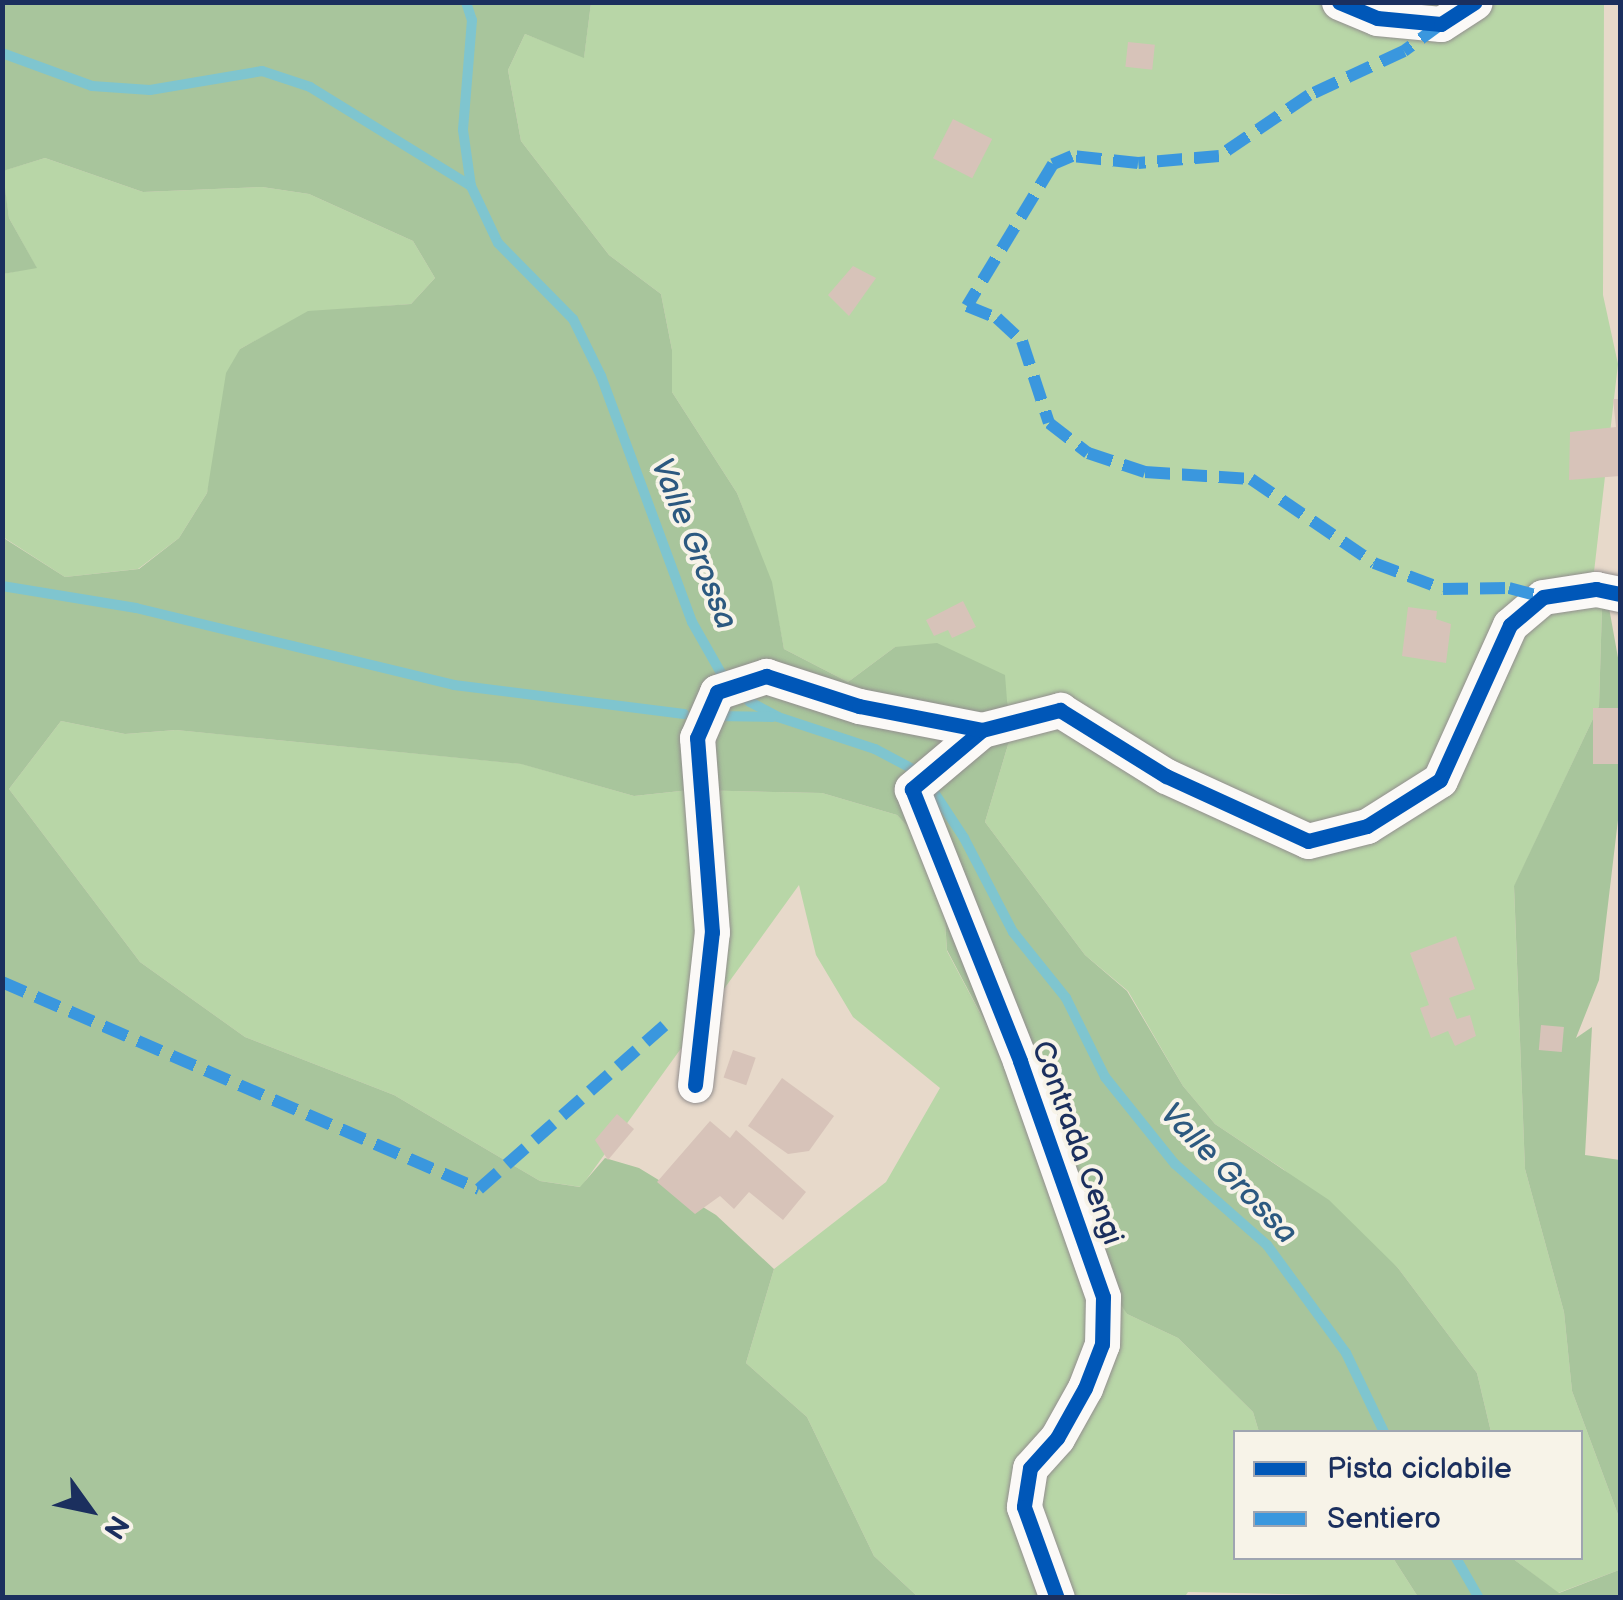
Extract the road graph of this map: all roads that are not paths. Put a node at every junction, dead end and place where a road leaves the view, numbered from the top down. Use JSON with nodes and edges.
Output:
{"nodes":[{"id":1,"x":1339,"y":2,"type":"edge"},
{"id":2,"x":1475,"y":2,"type":"edge"},
{"id":3,"x":1620,"y":594,"type":"edge"},
{"id":4,"x":982,"y":730,"type":"junction"},
{"id":5,"x":695,"y":1086,"type":"dead end"},
{"id":6,"x":1057,"y":1598,"type":"edge"}],
"edges":[{"from":1,"to":2,"type":"street"},
{"from":3,"to":4,"type":"street"},
{"from":4,"to":5,"type":"street"},
{"from":4,"to":6,"type":"street","name":"Contrada Cengi"}]}
